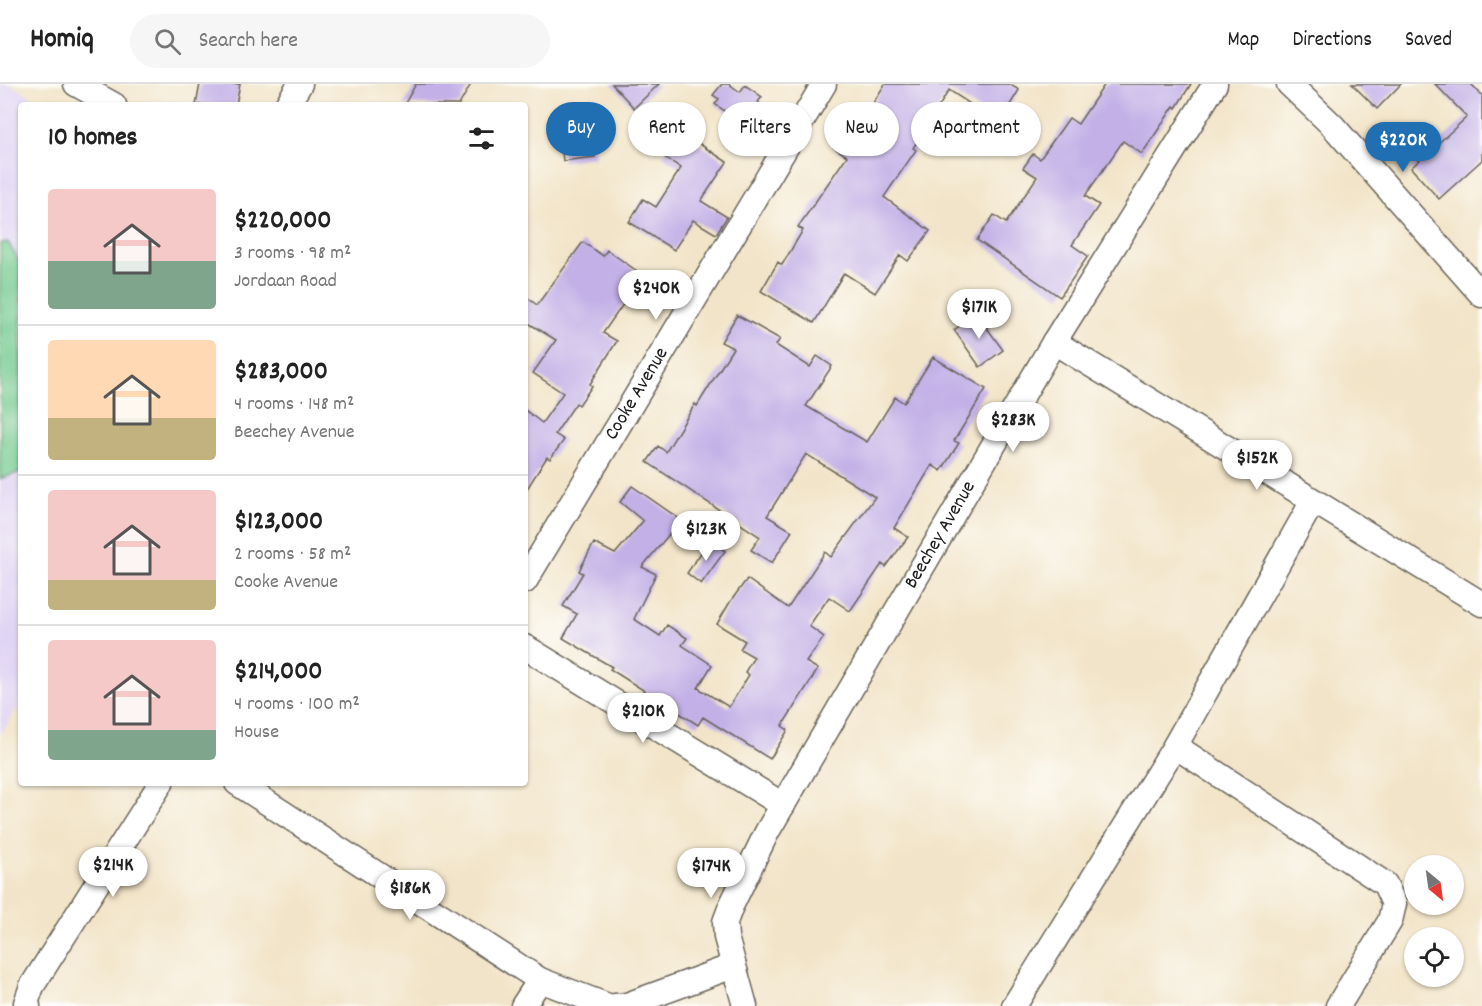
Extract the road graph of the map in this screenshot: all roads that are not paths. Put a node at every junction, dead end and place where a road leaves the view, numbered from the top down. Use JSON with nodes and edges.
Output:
{"nodes":[{"id":1,"x":76,"y":84,"type":"edge"},
{"id":2,"x":300,"y":84,"type":"edge"},
{"id":3,"x":824,"y":84,"type":"edge"},
{"id":4,"x":1215,"y":84,"type":"edge"},
{"id":5,"x":1289,"y":84,"type":"edge"},
{"id":6,"x":109,"y":102,"type":"edge"},
{"id":7,"x":289,"y":102,"type":"edge"},
{"id":8,"x":1482,"y":295,"type":"edge"},
{"id":9,"x":1054,"y":342,"type":"junction"},
{"id":10,"x":1313,"y":501,"type":"junction"},
{"id":11,"x":528,"y":576,"type":"edge"},
{"id":12,"x":1482,"y":604,"type":"edge"},
{"id":13,"x":528,"y":649,"type":"edge"},
{"id":14,"x":1176,"y":746,"type":"junction"},
{"id":15,"x":158,"y":786,"type":"edge"},
{"id":16,"x":242,"y":786,"type":"edge"},
{"id":17,"x":783,"y":805,"type":"junction"},
{"id":18,"x":733,"y":966,"type":"junction"},
{"id":19,"x":540,"y":980,"type":"junction"},
{"id":20,"x":28,"y":1006,"type":"edge"},
{"id":21,"x":523,"y":1006,"type":"edge"},
{"id":22,"x":608,"y":1006,"type":"edge"},
{"id":23,"x":615,"y":1006,"type":"edge"},
{"id":24,"x":745,"y":1006,"type":"edge"},
{"id":25,"x":1014,"y":1006,"type":"edge"},
{"id":26,"x":1338,"y":1006,"type":"edge"}],
"edges":[{"from":1,"to":6,"type":"street"},
{"from":2,"to":7,"type":"street"},
{"from":3,"to":11,"type":"street","name":"Cooke Avenue"},
{"from":4,"to":9,"type":"street","name":"Beechey Avenue"},
{"from":5,"to":8,"type":"street"},
{"from":9,"to":10,"type":"street"},
{"from":9,"to":17,"type":"street","name":"Beechey Avenue"},
{"from":10,"to":12,"type":"street"},
{"from":10,"to":14,"type":"street"},
{"from":13,"to":17,"type":"street"},
{"from":14,"to":25,"type":"street"},
{"from":14,"to":26,"type":"street"},
{"from":15,"to":20,"type":"street"},
{"from":16,"to":19,"type":"street"},
{"from":17,"to":18,"type":"street","name":"Beechey Avenue"},
{"from":18,"to":23,"type":"street"},
{"from":18,"to":24,"type":"street","name":"Beechey Avenue"},
{"from":19,"to":21,"type":"street"},
{"from":19,"to":22,"type":"street"}]}
